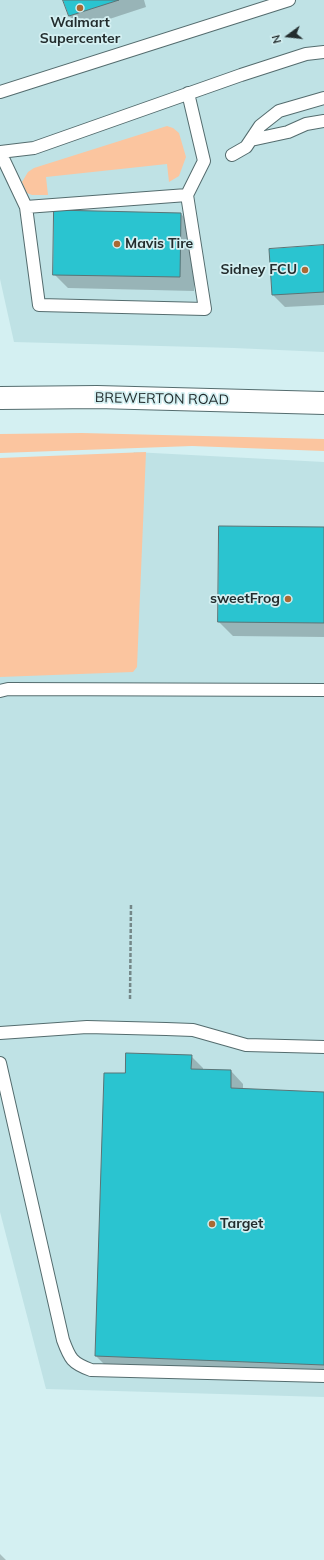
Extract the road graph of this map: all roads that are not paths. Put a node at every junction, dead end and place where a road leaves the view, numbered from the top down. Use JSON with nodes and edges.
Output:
{"nodes":[{"id":1,"x":289,"y":0,"type":"edge"},
{"id":2,"x":324,"y":52,"type":"edge"},
{"id":3,"x":0,"y":92,"type":"edge"},
{"id":4,"x":188,"y":93,"type":"junction"},
{"id":5,"x":324,"y":98,"type":"edge"},
{"id":6,"x":324,"y":121,"type":"edge"},
{"id":7,"x":251,"y":140,"type":"junction"},
{"id":8,"x":0,"y":152,"type":"edge"},
{"id":9,"x":232,"y":155,"type":"dead end"},
{"id":10,"x":187,"y":195,"type":"junction"},
{"id":11,"x":26,"y":207,"type":"junction"},
{"id":12,"x":0,"y":398,"type":"edge"},
{"id":13,"x":324,"y":403,"type":"edge"},
{"id":14,"x":324,"y":690,"type":"edge"},
{"id":15,"x":0,"y":691,"type":"edge"},
{"id":16,"x":0,"y":1033,"type":"edge"},
{"id":17,"x":324,"y":1047,"type":"edge"},
{"id":18,"x":0,"y":1062,"type":"edge"},
{"id":19,"x":324,"y":1376,"type":"edge"}],
"edges":[{"from":1,"to":3,"type":"lane"},
{"from":2,"to":4,"type":"lane"},
{"from":4,"to":8,"type":"lane"},
{"from":4,"to":10,"type":"lane"},
{"from":5,"to":7,"type":"lane"},
{"from":6,"to":7,"type":"lane"},
{"from":7,"to":9,"type":"lane"},
{"from":8,"to":11,"type":"lane"},
{"from":10,"to":11,"type":"lane"},
{"from":10,"to":11,"type":"lane"},
{"from":12,"to":13,"type":"main road","name":"BREWERTON ROAD"},
{"from":14,"to":15,"type":"lane"},
{"from":16,"to":17,"type":"lane"},
{"from":18,"to":19,"type":"lane"}]}
